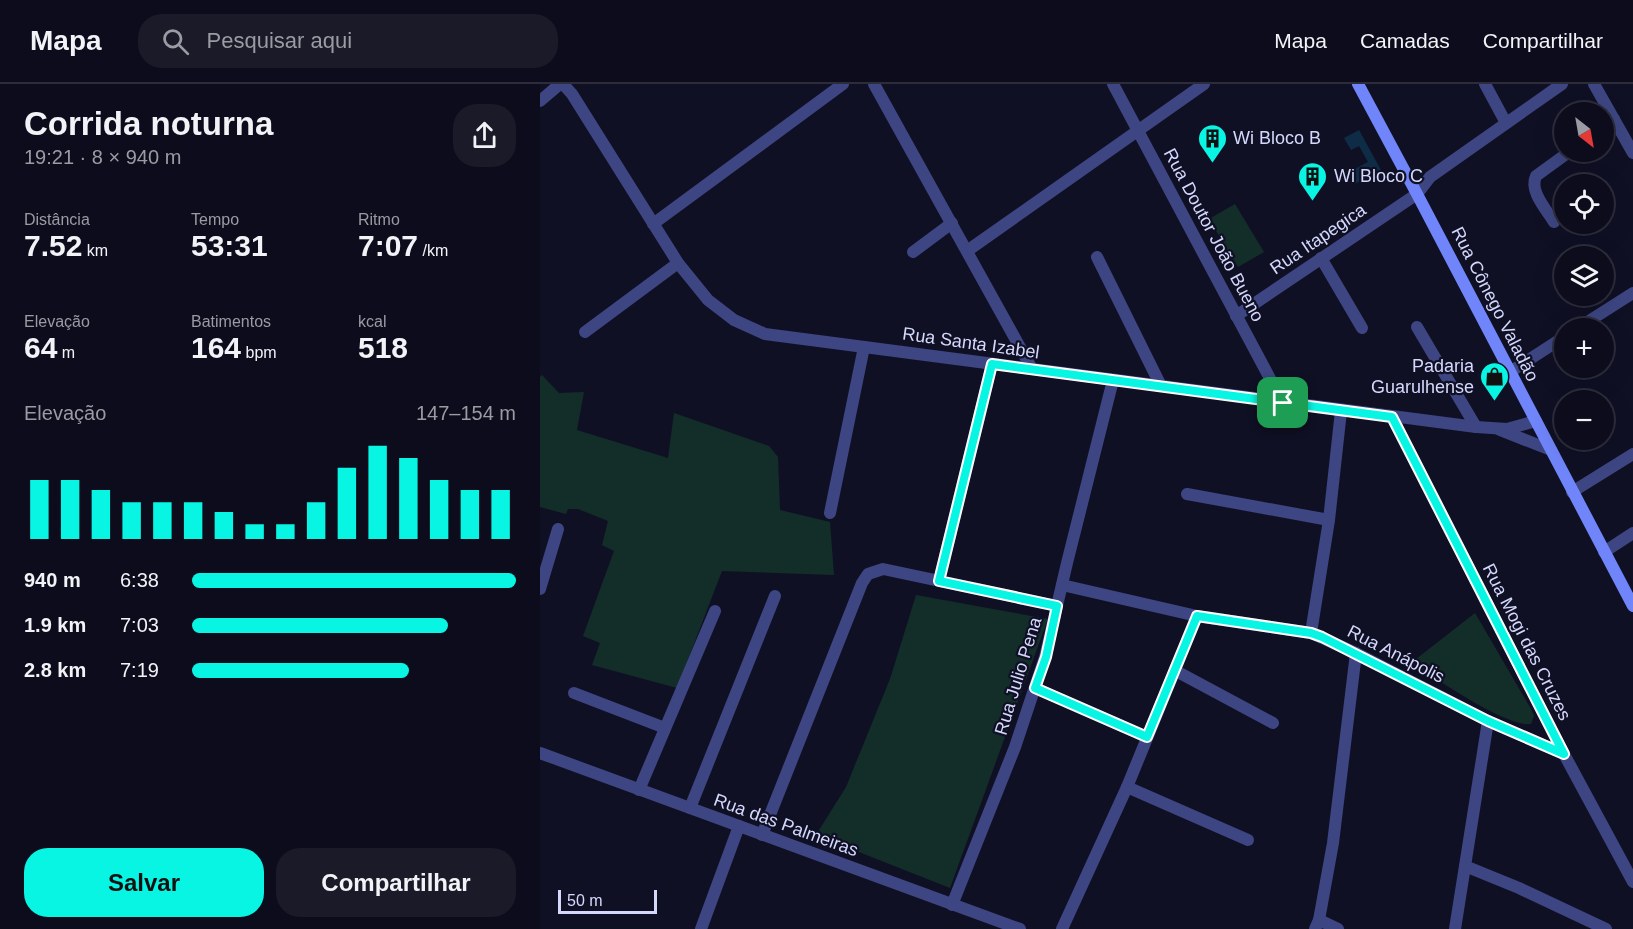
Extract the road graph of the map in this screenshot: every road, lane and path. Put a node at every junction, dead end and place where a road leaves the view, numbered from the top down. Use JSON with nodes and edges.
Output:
{"nodes":[{"id":1,"x":562,"y":84,"type":"edge"},
{"id":2,"x":843,"y":84,"type":"edge"},
{"id":3,"x":874,"y":84,"type":"edge"},
{"id":4,"x":1113,"y":84,"type":"edge"},
{"id":5,"x":1204,"y":84,"type":"edge"},
{"id":6,"x":1358,"y":84,"type":"edge"},
{"id":7,"x":1485,"y":84,"type":"edge"},
{"id":8,"x":1563,"y":84,"type":"edge"},
{"id":9,"x":1594,"y":84,"type":"edge"},
{"id":10,"x":540,"y":100,"type":"edge"},
{"id":11,"x":1601,"y":102,"type":"edge"},
{"id":12,"x":1506,"y":123,"type":"junction"},
{"id":13,"x":1614,"y":128,"type":"edge"},
{"id":14,"x":1138,"y":130,"type":"junction"},
{"id":15,"x":1633,"y":153,"type":"edge"},
{"id":16,"x":1555,"y":162,"type":"edge"},
{"id":17,"x":1417,"y":194,"type":"junction"},
{"id":18,"x":1554,"y":222,"type":"dead end"},
{"id":19,"x":952,"y":223,"type":"junction"},
{"id":20,"x":653,"y":224,"type":"junction"},
{"id":21,"x":967,"y":250,"type":"junction"},
{"id":22,"x":913,"y":252,"type":"dead end"},
{"id":23,"x":1097,"y":258,"type":"dead end"},
{"id":24,"x":1321,"y":258,"type":"junction"},
{"id":25,"x":678,"y":263,"type":"junction"},
{"id":26,"x":1633,"y":293,"type":"edge"},
{"id":27,"x":1236,"y":316,"type":"junction"},
{"id":28,"x":1594,"y":318,"type":"edge"},
{"id":29,"x":1417,"y":327,"type":"dead end"},
{"id":30,"x":1362,"y":328,"type":"dead end"},
{"id":31,"x":585,"y":332,"type":"dead end"},
{"id":32,"x":1554,"y":343,"type":"edge"},
{"id":33,"x":864,"y":347,"type":"junction"},
{"id":34,"x":992,"y":364,"type":"junction"},
{"id":35,"x":1032,"y":369,"type":"junction"},
{"id":36,"x":1510,"y":372,"type":"junction"},
{"id":37,"x":1113,"y":380,"type":"junction"},
{"id":38,"x":1161,"y":387,"type":"junction"},
{"id":39,"x":1283,"y":403,"type":"junction"},
{"id":40,"x":1341,"y":411,"type":"junction"},
{"id":41,"x":1392,"y":417,"type":"junction"},
{"id":42,"x":1536,"y":421,"type":"junction"},
{"id":43,"x":1476,"y":427,"type":"junction"},
{"id":44,"x":1496,"y":429,"type":"junction"},
{"id":45,"x":1551,"y":450,"type":"junction"},
{"id":46,"x":1633,"y":454,"type":"edge"},
{"id":47,"x":1572,"y":492,"type":"junction"},
{"id":48,"x":1187,"y":494,"type":"dead end"},
{"id":49,"x":830,"y":513,"type":"dead end"},
{"id":50,"x":1329,"y":520,"type":"junction"},
{"id":51,"x":558,"y":530,"type":"dead end"},
{"id":52,"x":1633,"y":533,"type":"edge"},
{"id":53,"x":1604,"y":552,"type":"junction"},
{"id":54,"x":939,"y":581,"type":"junction"},
{"id":55,"x":1062,"y":585,"type":"junction"},
{"id":56,"x":540,"y":589,"type":"edge"},
{"id":57,"x":775,"y":596,"type":"dead end"},
{"id":58,"x":1057,"y":606,"type":"junction"},
{"id":59,"x":1633,"y":606,"type":"edge"},
{"id":60,"x":715,"y":611,"type":"dead end"},
{"id":61,"x":1197,"y":616,"type":"junction"},
{"id":62,"x":1311,"y":633,"type":"junction"},
{"id":63,"x":1356,"y":653,"type":"junction"},
{"id":64,"x":1176,"y":671,"type":"junction"},
{"id":65,"x":1035,"y":688,"type":"junction"},
{"id":66,"x":574,"y":693,"type":"dead end"},
{"id":67,"x":1488,"y":721,"type":"junction"},
{"id":68,"x":1273,"y":723,"type":"dead end"},
{"id":69,"x":665,"y":728,"type":"junction"},
{"id":70,"x":1147,"y":737,"type":"junction"},
{"id":71,"x":540,"y":753,"type":"edge"},
{"id":72,"x":1564,"y":754,"type":"junction"},
{"id":73,"x":1127,"y":787,"type":"junction"},
{"id":74,"x":639,"y":790,"type":"junction"},
{"id":75,"x":690,"y":808,"type":"junction"},
{"id":76,"x":739,"y":826,"type":"junction"},
{"id":77,"x":762,"y":835,"type":"junction"},
{"id":78,"x":1248,"y":840,"type":"dead end"},
{"id":79,"x":1465,"y":866,"type":"junction"},
{"id":80,"x":1633,"y":882,"type":"edge"},
{"id":81,"x":952,"y":905,"type":"junction"},
{"id":82,"x":1317,"y":925,"type":"edge"},
{"id":83,"x":701,"y":929,"type":"edge"},
{"id":84,"x":1020,"y":929,"type":"edge"},
{"id":85,"x":1062,"y":929,"type":"edge"},
{"id":86,"x":1338,"y":929,"type":"edge"},
{"id":87,"x":1455,"y":929,"type":"edge"},
{"id":88,"x":1606,"y":929,"type":"edge"}],
"edges":[{"from":1,"to":10,"type":"street"},
{"from":1,"to":20,"type":"street","name":"Rua Santa Izabel"},
{"from":2,"to":20,"type":"street"},
{"from":3,"to":19,"type":"street"},
{"from":4,"to":14,"type":"street","name":"Rua Doutor João Bueno"},
{"from":5,"to":14,"type":"street"},
{"from":6,"to":17,"type":"street","name":"Rua Cônego Valadão"},
{"from":7,"to":12,"type":"street"},
{"from":8,"to":12,"type":"street","name":"Rua Itapegica"},
{"from":9,"to":11,"type":"street"},
{"from":12,"to":17,"type":"street","name":"Rua Itapegica"},
{"from":13,"to":15,"type":"street"},
{"from":14,"to":21,"type":"street"},
{"from":14,"to":27,"type":"street","name":"Rua Doutor João Bueno"},
{"from":16,"to":18,"type":"street"},
{"from":17,"to":24,"type":"street","name":"Rua Itapegica"},
{"from":17,"to":36,"type":"street","name":"Rua Cônego Valadão"},
{"from":19,"to":21,"type":"street"},
{"from":19,"to":22,"type":"street"},
{"from":20,"to":25,"type":"street","name":"Rua Santa Izabel"},
{"from":21,"to":35,"type":"street"},
{"from":23,"to":38,"type":"street"},
{"from":24,"to":27,"type":"street","name":"Rua Itapegica"},
{"from":24,"to":30,"type":"street"},
{"from":25,"to":31,"type":"street"},
{"from":25,"to":33,"type":"street","name":"Rua Santa Izabel"},
{"from":26,"to":28,"type":"street"},
{"from":27,"to":39,"type":"street","name":"Rua Doutor João Bueno"},
{"from":29,"to":43,"type":"street"},
{"from":32,"to":36,"type":"street"},
{"from":33,"to":34,"type":"street","name":"Rua Santa Izabel"},
{"from":33,"to":49,"type":"street"},
{"from":34,"to":35,"type":"street","name":"Rua Santa Izabel"},
{"from":34,"to":54,"type":"street"},
{"from":35,"to":37,"type":"street","name":"Rua Santa Izabel"},
{"from":36,"to":42,"type":"street","name":"Rua Cônego Valadão"},
{"from":37,"to":38,"type":"street","name":"Rua Santa Izabel"},
{"from":37,"to":55,"type":"street","name":"Rua Julio Pena"},
{"from":38,"to":39,"type":"street","name":"Rua Santa Izabel"},
{"from":39,"to":40,"type":"street","name":"Rua Santa Izabel"},
{"from":40,"to":41,"type":"street","name":"Rua Santa Izabel"},
{"from":40,"to":50,"type":"street"},
{"from":41,"to":43,"type":"street","name":"Rua Santa Izabel"},
{"from":41,"to":72,"type":"street","name":"Rua Mogi das Cruzes"},
{"from":42,"to":44,"type":"street","name":"Rua Santa Izabel"},
{"from":42,"to":45,"type":"street","name":"Rua Cônego Valadão"},
{"from":43,"to":44,"type":"street","name":"Rua Santa Izabel"},
{"from":44,"to":45,"type":"street","name":"Rua Santa Izabel"},
{"from":45,"to":47,"type":"street","name":"Rua Cônego Valadão"},
{"from":46,"to":47,"type":"street"},
{"from":47,"to":53,"type":"street","name":"Rua Cônego Valadão"},
{"from":48,"to":50,"type":"street"},
{"from":50,"to":62,"type":"street"},
{"from":51,"to":56,"type":"street"},
{"from":52,"to":53,"type":"street"},
{"from":53,"to":59,"type":"street","name":"Rua Cônego Valadão"},
{"from":54,"to":58,"type":"street"},
{"from":54,"to":77,"type":"street"},
{"from":55,"to":58,"type":"street","name":"Rua Julio Pena"},
{"from":55,"to":61,"type":"street","name":"Rua Anápolis"},
{"from":57,"to":75,"type":"street"},
{"from":58,"to":65,"type":"street","name":"Rua Julio Pena"},
{"from":60,"to":69,"type":"street"},
{"from":61,"to":62,"type":"street","name":"Rua Anápolis"},
{"from":61,"to":64,"type":"street"},
{"from":62,"to":63,"type":"street","name":"Rua Anápolis"},
{"from":63,"to":67,"type":"street","name":"Rua Anápolis"},
{"from":63,"to":82,"type":"street"},
{"from":64,"to":68,"type":"street"},
{"from":64,"to":70,"type":"street"},
{"from":65,"to":70,"type":"street"},
{"from":65,"to":81,"type":"street","name":"Rua Julio Pena"},
{"from":66,"to":69,"type":"street"},
{"from":67,"to":72,"type":"street","name":"Rua Anápolis"},
{"from":67,"to":79,"type":"street"},
{"from":69,"to":74,"type":"street"},
{"from":70,"to":73,"type":"street"},
{"from":71,"to":74,"type":"street","name":"Rua das Palmeiras"},
{"from":72,"to":80,"type":"street","name":"Rua Mogi das Cruzes"},
{"from":73,"to":78,"type":"street"},
{"from":73,"to":85,"type":"street"},
{"from":74,"to":75,"type":"street","name":"Rua das Palmeiras"},
{"from":75,"to":76,"type":"street","name":"Rua das Palmeiras"},
{"from":76,"to":77,"type":"street","name":"Rua das Palmeiras"},
{"from":76,"to":83,"type":"street"},
{"from":77,"to":81,"type":"street","name":"Rua das Palmeiras"},
{"from":79,"to":87,"type":"street"},
{"from":79,"to":88,"type":"street"},
{"from":81,"to":84,"type":"street","name":"Rua das Palmeiras"},
{"from":82,"to":86,"type":"street"}]}
